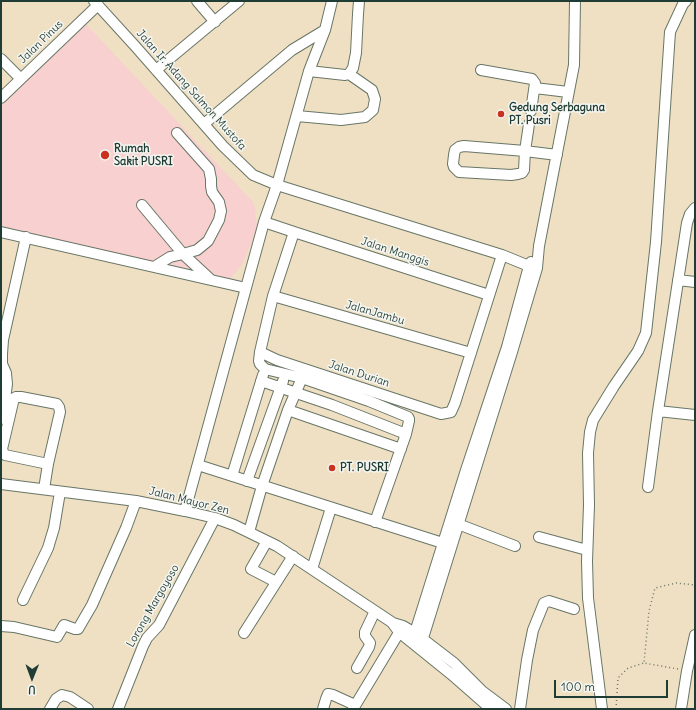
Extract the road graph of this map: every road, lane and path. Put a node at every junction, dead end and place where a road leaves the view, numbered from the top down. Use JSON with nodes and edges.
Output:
{"nodes":[{"id":1,"x":197,"y":1,"type":"edge"},
{"id":2,"x":239,"y":1,"type":"edge"},
{"id":3,"x":332,"y":1,"type":"edge"},
{"id":4,"x":359,"y":1,"type":"edge"},
{"id":5,"x":575,"y":1,"type":"edge"},
{"id":6,"x":686,"y":1,"type":"edge"},
{"id":7,"x":96,"y":3,"type":"edge"},
{"id":8,"x":215,"y":22,"type":"junction"},
{"id":9,"x":324,"y":30,"type":"junction"},
{"id":10,"x":1,"y":59,"type":"edge"},
{"id":11,"x":156,"y":70,"type":"junction"},
{"id":12,"x":481,"y":70,"type":"dead end"},
{"id":13,"x":309,"y":71,"type":"junction"},
{"id":14,"x":349,"y":74,"type":"junction"},
{"id":15,"x":20,"y":78,"type":"junction"},
{"id":16,"x":535,"y":88,"type":"junction"},
{"id":17,"x":568,"y":92,"type":"junction"},
{"id":18,"x":1,"y":98,"type":"edge"},
{"id":19,"x":531,"y":111,"type":"dead end"},
{"id":20,"x":297,"y":116,"type":"junction"},
{"id":21,"x":204,"y":124,"type":"junction"},
{"id":22,"x":529,"y":124,"type":"dead end"},
{"id":23,"x":177,"y":133,"type":"dead end"},
{"id":24,"x":525,"y":151,"type":"junction"},
{"id":25,"x":557,"y":155,"type":"junction"},
{"id":26,"x":277,"y":185,"type":"junction"},
{"id":27,"x":142,"y":204,"type":"dead end"},
{"id":28,"x":695,"y":208,"type":"edge"},
{"id":29,"x":264,"y":222,"type":"junction"},
{"id":30,"x":1,"y":232,"type":"edge"},
{"id":31,"x":294,"y":232,"type":"junction"},
{"id":32,"x":26,"y":237,"type":"junction"},
{"id":33,"x":183,"y":254,"type":"junction"},
{"id":34,"x":502,"y":255,"type":"junction"},
{"id":35,"x":154,"y":267,"type":"junction"},
{"id":36,"x":533,"y":267,"type":"junction"},
{"id":37,"x":211,"y":280,"type":"junction"},
{"id":38,"x":678,"y":280,"type":"junction"},
{"id":39,"x":695,"y":282,"type":"edge"},
{"id":40,"x":246,"y":288,"type":"junction"},
{"id":41,"x":489,"y":295,"type":"junction"},
{"id":42,"x":273,"y":296,"type":"junction"},
{"id":43,"x":260,"y":352,"type":"junction"},
{"id":44,"x":471,"y":353,"type":"junction"},
{"id":45,"x":265,"y":369,"type":"junction"},
{"id":46,"x":286,"y":374,"type":"junction"},
{"id":47,"x":302,"y":378,"type":"junction"},
{"id":48,"x":261,"y":381,"type":"junction"},
{"id":49,"x":281,"y":388,"type":"junction"},
{"id":50,"x":296,"y":392,"type":"junction"},
{"id":51,"x":288,"y":410,"type":"junction"},
{"id":52,"x":658,"y":411,"type":"junction"},
{"id":53,"x":695,"y":415,"type":"edge"},
{"id":54,"x":1,"y":419,"type":"edge"},
{"id":55,"x":406,"y":434,"type":"junction"},
{"id":56,"x":401,"y":449,"type":"junction"},
{"id":57,"x":48,"y":464,"type":"junction"},
{"id":58,"x":198,"y":465,"type":"junction"},
{"id":59,"x":232,"y":476,"type":"junction"},
{"id":60,"x":247,"y":481,"type":"junction"},
{"id":61,"x":1,"y":484,"type":"edge"},
{"id":62,"x":262,"y":486,"type":"junction"},
{"id":63,"x":648,"y":487,"type":"dead end"},
{"id":64,"x":44,"y":489,"type":"junction"},
{"id":65,"x":60,"y":492,"type":"junction"},
{"id":66,"x":136,"y":501,"type":"junction"},
{"id":67,"x":332,"y":508,"type":"junction"},
{"id":68,"x":185,"y":511,"type":"junction"},
{"id":69,"x":215,"y":518,"type":"junction"},
{"id":70,"x":375,"y":522,"type":"junction"},
{"id":71,"x":458,"y":524,"type":"junction"},
{"id":72,"x":249,"y":532,"type":"junction"},
{"id":73,"x":539,"y":537,"type":"dead end"},
{"id":74,"x":267,"y":541,"type":"junction"},
{"id":75,"x":447,"y":545,"type":"junction"},
{"id":76,"x":515,"y":546,"type":"dead end"},
{"id":77,"x":587,"y":550,"type":"junction"},
{"id":78,"x":293,"y":556,"type":"junction"},
{"id":79,"x":312,"y":569,"type":"junction"},
{"id":80,"x":276,"y":582,"type":"junction"},
{"id":81,"x":695,"y":584,"type":"edge"},
{"id":82,"x":23,"y":600,"type":"dead end"},
{"id":83,"x":574,"y":609,"type":"dead end"},
{"id":84,"x":375,"y":611,"type":"junction"},
{"id":85,"x":1,"y":626,"type":"edge"},
{"id":86,"x":398,"y":627,"type":"junction"},
{"id":87,"x":244,"y":633,"type":"dead end"},
{"id":88,"x":695,"y":636,"type":"edge"},
{"id":89,"x":417,"y":640,"type":"junction"},
{"id":90,"x":644,"y":662,"type":"junction"},
{"id":91,"x":357,"y":668,"type":"dead end"},
{"id":92,"x":687,"y":671,"type":"junction"},
{"id":93,"x":354,"y":707,"type":"edge"},
{"id":94,"x":487,"y":708,"type":"edge"},
{"id":95,"x":50,"y":709,"type":"edge"},
{"id":96,"x":88,"y":709,"type":"edge"},
{"id":97,"x":118,"y":709,"type":"edge"},
{"id":98,"x":323,"y":709,"type":"edge"},
{"id":99,"x":506,"y":709,"type":"edge"},
{"id":100,"x":520,"y":709,"type":"edge"},
{"id":101,"x":602,"y":709,"type":"edge"},
{"id":102,"x":616,"y":709,"type":"edge"},
{"id":103,"x":681,"y":709,"type":"edge"}],
"edges":[{"from":1,"to":8,"type":"street"},
{"from":2,"to":8,"type":"street"},
{"from":3,"to":9,"type":"street"},
{"from":4,"to":14,"type":"street"},
{"from":5,"to":17,"type":"street"},
{"from":6,"to":77,"type":"street"},
{"from":7,"to":11,"type":"street","name":"Jalan Ir. Adang Salmon Mustofa"},
{"from":7,"to":15,"type":"street","name":"Jalan Pinus"},
{"from":8,"to":11,"type":"street"},
{"from":9,"to":13,"type":"street"},
{"from":9,"to":21,"type":"street"},
{"from":10,"to":15,"type":"street"},
{"from":11,"to":21,"type":"street","name":"Jalan Ir. Adang Salmon Mustofa"},
{"from":12,"to":16,"type":"street"},
{"from":13,"to":14,"type":"street"},
{"from":13,"to":20,"type":"street"},
{"from":14,"to":20,"type":"street"},
{"from":15,"to":18,"type":"street","name":"Jalan Pinus"},
{"from":16,"to":17,"type":"street"},
{"from":16,"to":19,"type":"street"},
{"from":17,"to":25,"type":"street"},
{"from":20,"to":26,"type":"street"},
{"from":21,"to":26,"type":"street","name":"Jalan Ir. Adang Salmon Mustofa"},
{"from":22,"to":24,"type":"street"},
{"from":23,"to":33,"type":"street"},
{"from":24,"to":24,"type":"street"},
{"from":24,"to":25,"type":"street"},
{"from":25,"to":36,"type":"street"},
{"from":26,"to":29,"type":"street"},
{"from":26,"to":34,"type":"street","name":"Jalan Ir. Adang Salmon Mustofa"},
{"from":27,"to":33,"type":"street"},
{"from":28,"to":38,"type":"street"},
{"from":29,"to":31,"type":"street","name":"Jalan Manggis"},
{"from":29,"to":40,"type":"street"},
{"from":30,"to":32,"type":"street"},
{"from":31,"to":41,"type":"street","name":"Jalan Manggis"},
{"from":31,"to":42,"type":"street"},
{"from":32,"to":35,"type":"street"},
{"from":32,"to":54,"type":"street"},
{"from":33,"to":35,"type":"street"},
{"from":33,"to":37,"type":"street"},
{"from":34,"to":36,"type":"street","name":"Jalan Ir. Adang Salmon Mustofa"},
{"from":34,"to":41,"type":"street"},
{"from":35,"to":37,"type":"street"},
{"from":36,"to":71,"type":"street"},
{"from":36,"to":75,"type":"street"},
{"from":37,"to":40,"type":"street"},
{"from":38,"to":39,"type":"street"},
{"from":38,"to":52,"type":"street"},
{"from":40,"to":58,"type":"street"},
{"from":41,"to":44,"type":"street"},
{"from":42,"to":43,"type":"street"},
{"from":42,"to":44,"type":"street","name":"JalanJambu"},
{"from":43,"to":44,"type":"street","name":"Jalan Durian"},
{"from":43,"to":45,"type":"street"},
{"from":45,"to":46,"type":"street"},
{"from":45,"to":48,"type":"street"},
{"from":46,"to":47,"type":"street"},
{"from":46,"to":49,"type":"street"},
{"from":47,"to":50,"type":"street"},
{"from":47,"to":55,"type":"street"},
{"from":48,"to":49,"type":"street"},
{"from":48,"to":59,"type":"street"},
{"from":49,"to":50,"type":"street"},
{"from":49,"to":60,"type":"street"},
{"from":50,"to":51,"type":"street"},
{"from":50,"to":55,"type":"street"},
{"from":51,"to":56,"type":"street"},
{"from":51,"to":62,"type":"street"},
{"from":52,"to":53,"type":"street"},
{"from":52,"to":63,"type":"street"},
{"from":55,"to":56,"type":"street"},
{"from":56,"to":70,"type":"street"},
{"from":57,"to":57,"type":"street"},
{"from":57,"to":64,"type":"street"},
{"from":58,"to":59,"type":"street"},
{"from":58,"to":68,"type":"street"},
{"from":59,"to":60,"type":"street"},
{"from":60,"to":62,"type":"street"},
{"from":61,"to":64,"type":"street","name":"Jalan Mayor Zen"},
{"from":62,"to":67,"type":"street"},
{"from":62,"to":72,"type":"street"},
{"from":64,"to":65,"type":"street","name":"Jalan Mayor Zen"},
{"from":65,"to":66,"type":"street","name":"Jalan Mayor Zen"},
{"from":65,"to":82,"type":"street"},
{"from":66,"to":68,"type":"street","name":"Jalan Mayor Zen"},
{"from":66,"to":85,"type":"street"},
{"from":67,"to":70,"type":"street"},
{"from":67,"to":79,"type":"street"},
{"from":68,"to":69,"type":"street","name":"Jalan Mayor Zen"},
{"from":69,"to":72,"type":"street","name":"Jalan Mayor Zen"},
{"from":69,"to":97,"type":"street","name":"Lorong Margoyoso"},
{"from":70,"to":75,"type":"street"},
{"from":71,"to":75,"type":"street"},
{"from":71,"to":76,"type":"street"},
{"from":72,"to":74,"type":"street","name":"Jalan Mayor Zen"},
{"from":73,"to":77,"type":"street"},
{"from":74,"to":78,"type":"street","name":"Jalan Mayor Zen"},
{"from":74,"to":80,"type":"street"},
{"from":75,"to":89,"type":"street"},
{"from":77,"to":101,"type":"street"},
{"from":78,"to":79,"type":"street","name":"Jalan Mayor Zen"},
{"from":78,"to":80,"type":"street"},
{"from":79,"to":84,"type":"street","name":"Jalan Mayor Zen"},
{"from":80,"to":87,"type":"street"},
{"from":81,"to":90,"type":"path"},
{"from":83,"to":100,"type":"street"},
{"from":84,"to":86,"type":"street","name":"Jalan Mayor Zen"},
{"from":84,"to":91,"type":"street"},
{"from":86,"to":89,"type":"street","name":"Jalan Mayor Zen"},
{"from":86,"to":93,"type":"street"},
{"from":88,"to":92,"type":"street"},
{"from":89,"to":94,"type":"street"},
{"from":89,"to":99,"type":"street"},
{"from":90,"to":92,"type":"path"},
{"from":90,"to":102,"type":"path"},
{"from":92,"to":103,"type":"street"},
{"from":93,"to":98,"type":"street"},
{"from":95,"to":96,"type":"street"}]}
